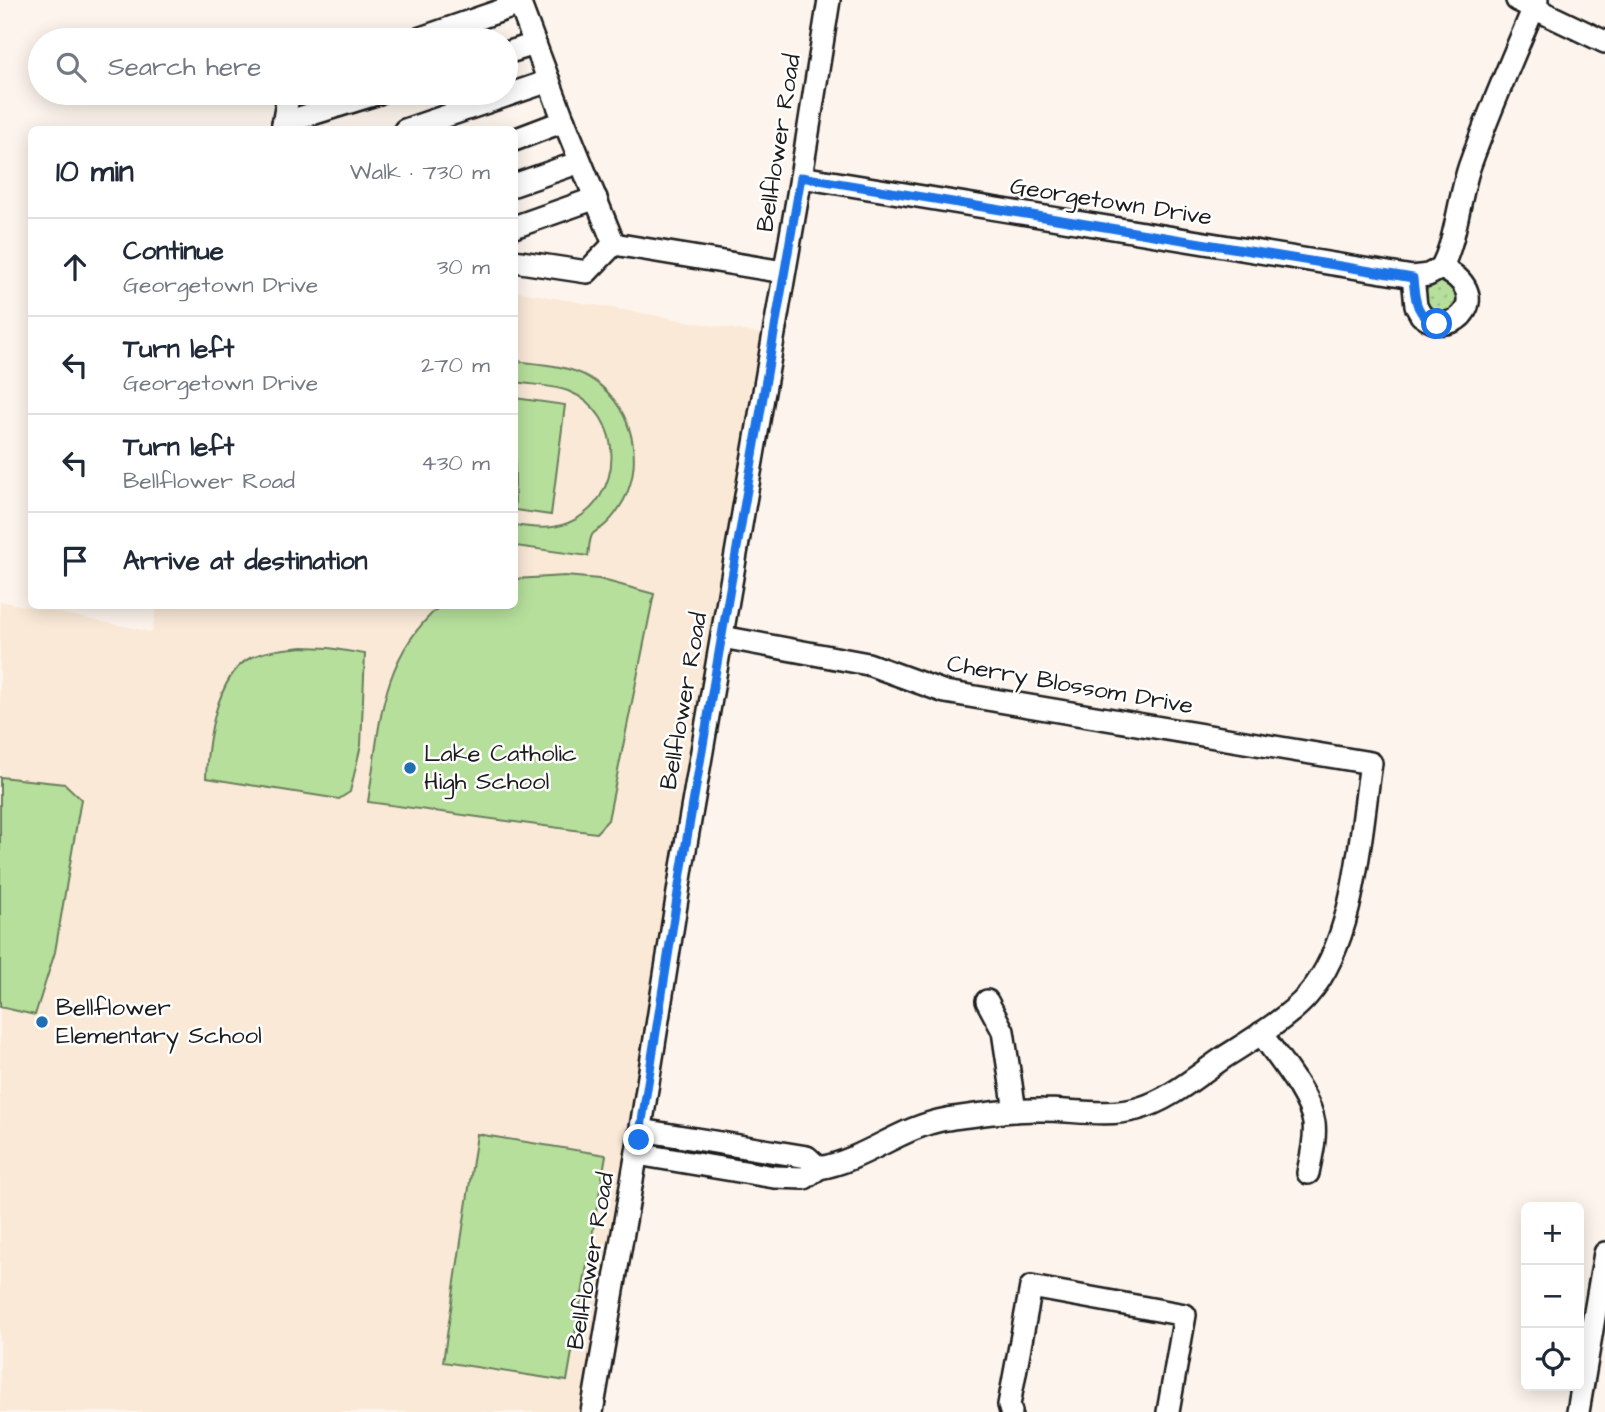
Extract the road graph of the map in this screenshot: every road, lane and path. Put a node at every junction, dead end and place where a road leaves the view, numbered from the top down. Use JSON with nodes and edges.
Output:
{"nodes":[{"id":1,"x":829,"y":0,"type":"edge"},
{"id":2,"x":1529,"y":2,"type":"edge"},
{"id":3,"x":450,"y":28,"type":"edge"},
{"id":4,"x":1605,"y":42,"type":"edge"},
{"id":5,"x":535,"y":44,"type":"junction"},
{"id":6,"x":518,"y":49,"type":"edge"},
{"id":7,"x":549,"y":82,"type":"junction"},
{"id":8,"x":518,"y":92,"type":"edge"},
{"id":9,"x":286,"y":105,"type":"edge"},
{"id":10,"x":344,"y":105,"type":"edge"},
{"id":11,"x":480,"y":105,"type":"edge"},
{"id":12,"x":564,"y":121,"type":"junction"},
{"id":13,"x":282,"y":126,"type":"edge"},
{"id":14,"x":417,"y":126,"type":"edge"},
{"id":15,"x":518,"y":138,"type":"edge"},
{"id":16,"x":580,"y":162,"type":"junction"},
{"id":17,"x":801,"y":177,"type":"junction"},
{"id":18,"x":518,"y":184,"type":"edge"},
{"id":19,"x":596,"y":198,"type":"junction"},
{"id":20,"x":518,"y":226,"type":"edge"},
{"id":21,"x":614,"y":244,"type":"junction"},
{"id":22,"x":518,"y":262,"type":"edge"},
{"id":23,"x":1441,"y":268,"type":"junction"},
{"id":24,"x":783,"y":272,"type":"junction"},
{"id":25,"x":1413,"y":278,"type":"junction"},
{"id":26,"x":722,"y":637,"type":"junction"},
{"id":27,"x":987,"y":1001,"type":"dead end"},
{"id":28,"x":1261,"y":1033,"type":"junction"},
{"id":29,"x":1014,"y":1111,"type":"junction"},
{"id":30,"x":641,"y":1130,"type":"junction"},
{"id":31,"x":637,"y":1154,"type":"junction"},
{"id":32,"x":819,"y":1168,"type":"junction"},
{"id":33,"x":1308,"y":1173,"type":"dead end"},
{"id":34,"x":1605,"y":1253,"type":"edge"},
{"id":35,"x":592,"y":1412,"type":"edge"},
{"id":36,"x":1011,"y":1412,"type":"edge"},
{"id":37,"x":1168,"y":1412,"type":"edge"},
{"id":38,"x":1578,"y":1412,"type":"edge"}],
"edges":[{"from":1,"to":17,"type":"street","name":"Bellflower Road"},
{"from":2,"to":4,"type":"street"},
{"from":2,"to":23,"type":"street"},
{"from":3,"to":5,"type":"street"},
{"from":5,"to":6,"type":"street"},
{"from":5,"to":7,"type":"street"},
{"from":7,"to":8,"type":"street"},
{"from":7,"to":12,"type":"street"},
{"from":9,"to":13,"type":"street"},
{"from":10,"to":13,"type":"street"},
{"from":11,"to":14,"type":"street"},
{"from":12,"to":15,"type":"street"},
{"from":12,"to":16,"type":"street"},
{"from":16,"to":18,"type":"street"},
{"from":16,"to":19,"type":"street"},
{"from":17,"to":24,"type":"street","name":"Bellflower Road"},
{"from":17,"to":25,"type":"street","name":"Georgetown Drive"},
{"from":19,"to":20,"type":"street"},
{"from":19,"to":21,"type":"street"},
{"from":21,"to":22,"type":"street"},
{"from":21,"to":24,"type":"street"},
{"from":23,"to":25,"type":"street","name":"Georgetown Drive"},
{"from":23,"to":25,"type":"street"},
{"from":24,"to":26,"type":"street","name":"Bellflower Road"},
{"from":26,"to":28,"type":"street","name":"Cherry Blossom Drive"},
{"from":26,"to":30,"type":"street","name":"Bellflower Road"},
{"from":27,"to":29,"type":"street"},
{"from":28,"to":29,"type":"street"},
{"from":28,"to":33,"type":"street"},
{"from":29,"to":32,"type":"street"},
{"from":30,"to":31,"type":"street","name":"Bellflower Road"},
{"from":30,"to":32,"type":"street"},
{"from":31,"to":32,"type":"street"},
{"from":31,"to":35,"type":"street","name":"Bellflower Road"},
{"from":34,"to":38,"type":"street"},
{"from":36,"to":37,"type":"street"}]}
